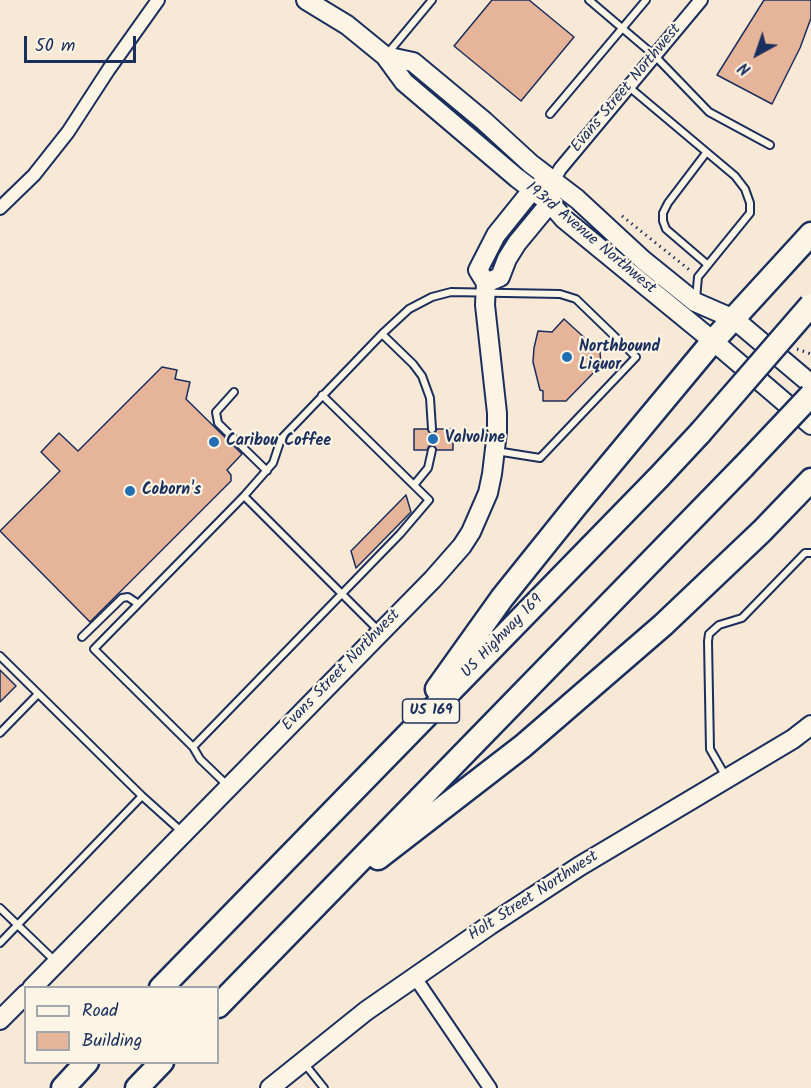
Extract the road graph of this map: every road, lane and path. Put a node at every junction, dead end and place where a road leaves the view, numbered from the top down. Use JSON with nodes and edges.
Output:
{"nodes":[{"id":1,"x":158,"y":0,"type":"edge"},
{"id":2,"x":306,"y":0,"type":"edge"},
{"id":3,"x":432,"y":0,"type":"edge"},
{"id":4,"x":589,"y":0,"type":"edge"},
{"id":5,"x":646,"y":0,"type":"edge"},
{"id":6,"x":701,"y":0,"type":"edge"},
{"id":7,"x":622,"y":29,"type":"junction"},
{"id":8,"x":386,"y":56,"type":"junction"},
{"id":9,"x":655,"y":56,"type":"junction"},
{"id":10,"x":629,"y":87,"type":"junction"},
{"id":11,"x":550,"y":114,"type":"dead end"},
{"id":12,"x":770,"y":145,"type":"dead end"},
{"id":13,"x":706,"y":153,"type":"junction"},
{"id":14,"x":554,"y":180,"type":"junction"},
{"id":15,"x":533,"y":189,"type":"junction"},
{"id":16,"x":550,"y":203,"type":"junction"},
{"id":17,"x":0,"y":208,"type":"edge"},
{"id":18,"x":811,"y":234,"type":"edge"},
{"id":19,"x":708,"y":265,"type":"junction"},
{"id":20,"x":485,"y":288,"type":"junction"},
{"id":21,"x":695,"y":302,"type":"junction"},
{"id":22,"x":811,"y":305,"type":"edge"},
{"id":23,"x":734,"y":319,"type":"junction"},
{"id":24,"x":382,"y":334,"type":"junction"},
{"id":25,"x":713,"y":341,"type":"junction"},
{"id":26,"x":811,"y":384,"type":"edge"},
{"id":27,"x":234,"y":392,"type":"dead end"},
{"id":28,"x":322,"y":395,"type":"junction"},
{"id":29,"x":811,"y":395,"type":"edge"},
{"id":30,"x":806,"y":421,"type":"edge"},
{"id":31,"x":432,"y":429,"type":"dead end"},
{"id":32,"x":432,"y":450,"type":"dead end"},
{"id":33,"x":495,"y":451,"type":"junction"},
{"id":34,"x":267,"y":471,"type":"junction"},
{"id":35,"x":811,"y":480,"type":"edge"},
{"id":36,"x":414,"y":485,"type":"junction"},
{"id":37,"x":244,"y":496,"type":"junction"},
{"id":38,"x":811,"y":553,"type":"edge"},
{"id":39,"x":341,"y":594,"type":"junction"},
{"id":40,"x":137,"y":603,"type":"junction"},
{"id":41,"x":379,"y":632,"type":"junction"},
{"id":42,"x":82,"y":637,"type":"dead end"},
{"id":43,"x":0,"y":656,"type":"edge"},
{"id":44,"x":38,"y":693,"type":"junction"},
{"id":45,"x":811,"y":725,"type":"edge"},
{"id":46,"x":0,"y":733,"type":"edge"},
{"id":47,"x":193,"y":747,"type":"junction"},
{"id":48,"x":392,"y":750,"type":"junction"},
{"id":49,"x":728,"y":779,"type":"junction"},
{"id":50,"x":228,"y":787,"type":"junction"},
{"id":51,"x":142,"y":796,"type":"junction"},
{"id":52,"x":184,"y":834,"type":"junction"},
{"id":53,"x":0,"y":908,"type":"edge"},
{"id":54,"x":313,"y":908,"type":"junction"},
{"id":55,"x":17,"y":925,"type":"junction"},
{"id":56,"x":0,"y":943,"type":"edge"},
{"id":57,"x":56,"y":962,"type":"junction"},
{"id":58,"x":414,"y":976,"type":"junction"},
{"id":59,"x":33,"y":986,"type":"edge"},
{"id":60,"x":162,"y":986,"type":"edge"},
{"id":61,"x":24,"y":996,"type":"edge"},
{"id":62,"x":219,"y":1005,"type":"edge"},
{"id":63,"x":0,"y":1020,"type":"edge"},
{"id":64,"x":302,"y":1060,"type":"junction"},
{"id":65,"x":85,"y":1064,"type":"edge"},
{"id":66,"x":160,"y":1064,"type":"edge"},
{"id":67,"x":63,"y":1088,"type":"edge"},
{"id":68,"x":137,"y":1088,"type":"edge"},
{"id":69,"x":270,"y":1088,"type":"edge"},
{"id":70,"x":324,"y":1088,"type":"edge"},
{"id":71,"x":490,"y":1088,"type":"edge"}],
"edges":[{"from":1,"to":17,"type":"street"},
{"from":2,"to":8,"type":"street","name":"193rd Avenue Northwest"},
{"from":3,"to":8,"type":"lane"},
{"from":4,"to":7,"type":"lane"},
{"from":5,"to":7,"type":"lane"},
{"from":6,"to":9,"type":"street","name":"Evans Street Northwest"},
{"from":7,"to":9,"type":"lane"},
{"from":7,"to":11,"type":"lane"},
{"from":8,"to":14,"type":"street","name":"193rd Avenue Northwest"},
{"from":8,"to":15,"type":"street","name":"193rd Avenue Northwest"},
{"from":9,"to":10,"type":"street","name":"Evans Street Northwest"},
{"from":9,"to":12,"type":"lane"},
{"from":10,"to":13,"type":"lane"},
{"from":10,"to":14,"type":"street","name":"Evans Street Northwest"},
{"from":13,"to":19,"type":"lane"},
{"from":13,"to":19,"type":"lane"},
{"from":14,"to":15,"type":"street","name":"Evans Street Northwest"},
{"from":14,"to":16,"type":"street","name":"Evans Street Northwest"},
{"from":14,"to":21,"type":"street","name":"193rd Avenue Northwest"},
{"from":15,"to":16,"type":"street","name":"193rd Avenue Northwest"},
{"from":15,"to":20,"type":"street","name":"Evans Street Northwest"},
{"from":16,"to":20,"type":"street","name":"Evans Street Northwest"},
{"from":16,"to":25,"type":"street","name":"193rd Avenue Northwest"},
{"from":18,"to":23,"type":"highway"},
{"from":19,"to":21,"type":"lane"},
{"from":20,"to":24,"type":"lane"},
{"from":20,"to":33,"type":"street","name":"Evans Street Northwest"},
{"from":20,"to":33,"type":"lane"},
{"from":21,"to":23,"type":"street","name":"193rd Avenue Northwest"},
{"from":22,"to":48,"type":"highway","name":"US Highway 169","number":"US 169","bridge":true},
{"from":23,"to":25,"type":"highway"},
{"from":23,"to":26,"type":"street","name":"193rd Avenue Northwest"},
{"from":24,"to":28,"type":"lane"},
{"from":24,"to":31,"type":"lane"},
{"from":25,"to":30,"type":"street","name":"193rd Avenue Northwest"},
{"from":25,"to":48,"type":"highway"},
{"from":27,"to":34,"type":"lane"},
{"from":28,"to":34,"type":"lane"},
{"from":28,"to":36,"type":"lane"},
{"from":29,"to":54,"type":"highway","number":"US 169","bridge":true},
{"from":32,"to":36,"type":"lane"},
{"from":33,"to":41,"type":"street","name":"Evans Street Northwest"},
{"from":34,"to":37,"type":"lane"},
{"from":35,"to":54,"type":"highway"},
{"from":36,"to":39,"type":"lane"},
{"from":37,"to":39,"type":"lane"},
{"from":37,"to":40,"type":"lane"},
{"from":38,"to":49,"type":"lane"},
{"from":39,"to":41,"type":"lane"},
{"from":39,"to":47,"type":"lane"},
{"from":40,"to":42,"type":"lane"},
{"from":40,"to":47,"type":"lane"},
{"from":41,"to":50,"type":"street","name":"Evans Street Northwest"},
{"from":43,"to":44,"type":"lane"},
{"from":44,"to":46,"type":"lane"},
{"from":44,"to":51,"type":"lane"},
{"from":45,"to":49,"type":"street","name":"Holt Street Northwest"},
{"from":47,"to":50,"type":"lane"},
{"from":48,"to":60,"type":"highway","name":"US Highway 169","number":"US 169"},
{"from":49,"to":58,"type":"street","name":"Holt Street Northwest"},
{"from":50,"to":52,"type":"street","name":"Evans Street Northwest"},
{"from":51,"to":52,"type":"lane"},
{"from":51,"to":55,"type":"lane"},
{"from":52,"to":57,"type":"street","name":"Evans Street Northwest"},
{"from":53,"to":55,"type":"lane"},
{"from":54,"to":62,"type":"highway","number":"US 169"},
{"from":55,"to":56,"type":"lane"},
{"from":55,"to":57,"type":"lane"},
{"from":57,"to":59,"type":"street","name":"Evans Street Northwest"},
{"from":58,"to":64,"type":"street","name":"Holt Street Northwest"},
{"from":58,"to":71,"type":"street"},
{"from":61,"to":63,"type":"street"},
{"from":64,"to":69,"type":"street","name":"Holt Street Northwest"},
{"from":64,"to":70,"type":"lane"},
{"from":65,"to":67,"type":"highway"},
{"from":66,"to":68,"type":"highway"}]}
